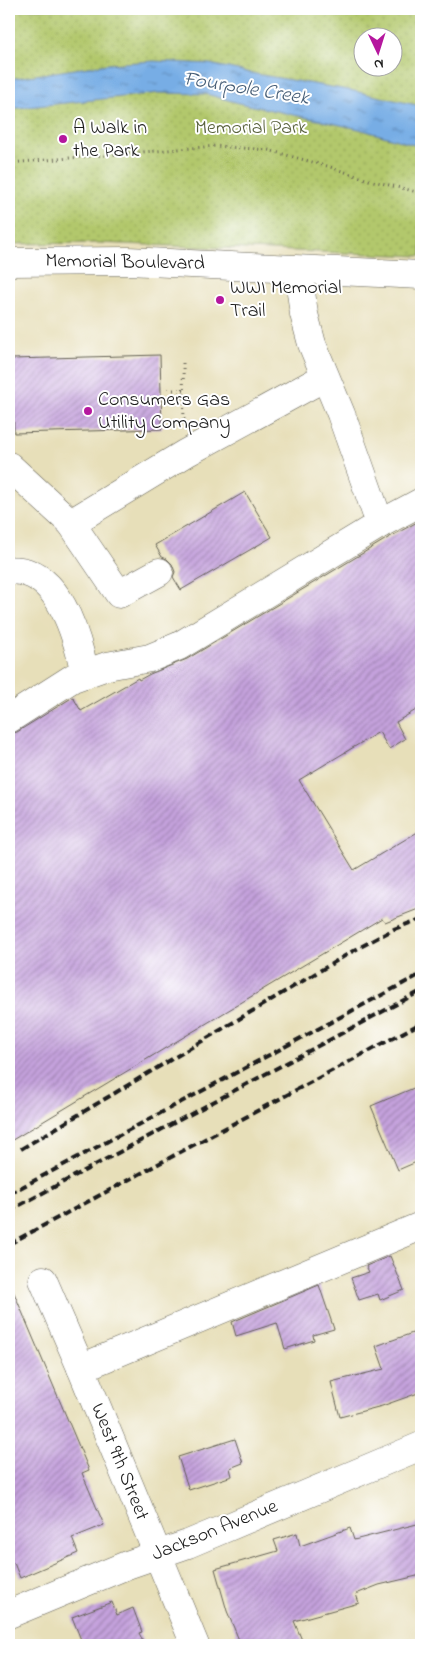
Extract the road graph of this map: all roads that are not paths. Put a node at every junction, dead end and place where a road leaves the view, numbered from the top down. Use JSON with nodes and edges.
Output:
{"nodes":[{"id":1,"x":9,"y":262,"type":"edge"},
{"id":2,"x":298,"y":270,"type":"junction"},
{"id":3,"x":421,"y":275,"type":"edge"},
{"id":4,"x":326,"y":377,"type":"junction"},
{"id":5,"x":9,"y":466,"type":"edge"},
{"id":6,"x":421,"y":502,"type":"edge"},
{"id":7,"x":71,"y":523,"type":"junction"},
{"id":8,"x":380,"y":524,"type":"junction"},
{"id":9,"x":9,"y":570,"type":"edge"},
{"id":10,"x":159,"y":572,"type":"dead end"},
{"id":11,"x":85,"y":674,"type":"junction"},
{"id":12,"x":9,"y":719,"type":"edge"},
{"id":13,"x":421,"y":1226,"type":"edge"},
{"id":14,"x":43,"y":1280,"type":"dead end"},
{"id":15,"x":81,"y":1368,"type":"junction"},
{"id":16,"x":421,"y":1446,"type":"edge"},
{"id":17,"x":157,"y":1555,"type":"junction"},
{"id":18,"x":9,"y":1614,"type":"edge"},
{"id":19,"x":195,"y":1645,"type":"edge"}],
"edges":[{"from":1,"to":2,"type":"street","name":"Memorial Boulevard"},
{"from":2,"to":3,"type":"street","name":"Memorial Boulevard"},
{"from":2,"to":4,"type":"street"},
{"from":4,"to":7,"type":"street"},
{"from":4,"to":8,"type":"street"},
{"from":5,"to":7,"type":"street"},
{"from":6,"to":8,"type":"street"},
{"from":7,"to":10,"type":"street"},
{"from":8,"to":11,"type":"street"},
{"from":9,"to":11,"type":"street"},
{"from":11,"to":12,"type":"street"},
{"from":13,"to":15,"type":"street"},
{"from":14,"to":15,"type":"street","name":"West 9th Street"},
{"from":15,"to":17,"type":"street","name":"West 9th Street"},
{"from":16,"to":17,"type":"street","name":"Jackson Avenue"},
{"from":17,"to":18,"type":"street","name":"Jackson Avenue"},
{"from":17,"to":19,"type":"street","name":"West 9th Street"}]}
